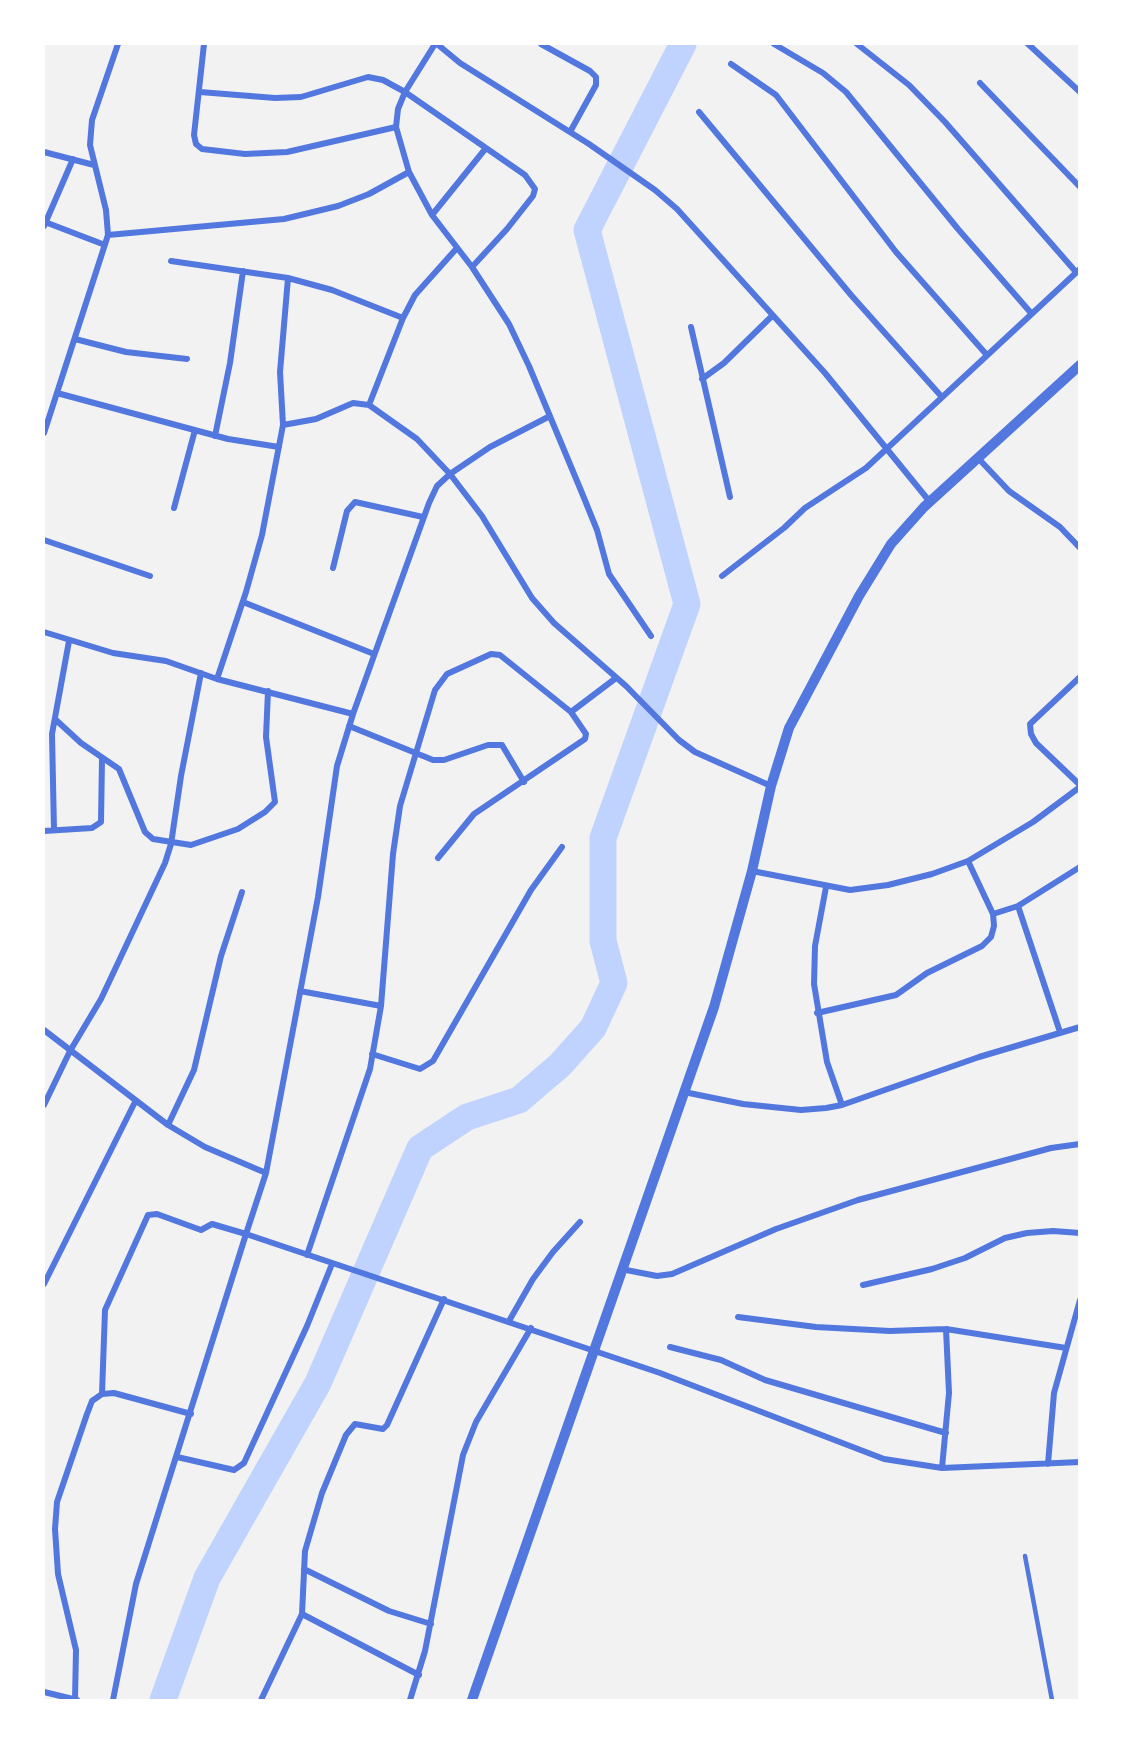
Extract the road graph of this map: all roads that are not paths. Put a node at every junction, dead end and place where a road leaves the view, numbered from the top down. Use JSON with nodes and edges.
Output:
{"nodes":[{"id":1,"x":118,"y":44,"type":"edge"},
{"id":2,"x":204,"y":44,"type":"edge"},
{"id":3,"x":436,"y":44,"type":"edge"},
{"id":4,"x":541,"y":44,"type":"edge"},
{"id":5,"x":774,"y":44,"type":"edge"},
{"id":6,"x":857,"y":44,"type":"edge"},
{"id":7,"x":1028,"y":44,"type":"edge"},
{"id":8,"x":731,"y":64,"type":"dead end"},
{"id":9,"x":980,"y":83,"type":"dead end"},
{"id":10,"x":200,"y":92,"type":"junction"},
{"id":11,"x":405,"y":92,"type":"junction"},
{"id":12,"x":1080,"y":92,"type":"edge"},
{"id":13,"x":699,"y":112,"type":"dead end"},
{"id":14,"x":396,"y":127,"type":"junction"},
{"id":15,"x":570,"y":132,"type":"junction"},
{"id":16,"x":486,"y":148,"type":"junction"},
{"id":17,"x":44,"y":152,"type":"edge"},
{"id":18,"x":73,"y":159,"type":"junction"},
{"id":19,"x":94,"y":165,"type":"junction"},
{"id":20,"x":409,"y":172,"type":"junction"},
{"id":21,"x":1080,"y":187,"type":"edge"},
{"id":22,"x":432,"y":215,"type":"junction"},
{"id":23,"x":44,"y":224,"type":"edge"},
{"id":24,"x":108,"y":235,"type":"junction"},
{"id":25,"x":105,"y":245,"type":"junction"},
{"id":26,"x":457,"y":248,"type":"junction"},
{"id":27,"x":171,"y":261,"type":"dead end"},
{"id":28,"x":472,"y":267,"type":"junction"},
{"id":29,"x":243,"y":271,"type":"junction"},
{"id":30,"x":1078,"y":271,"type":"edge"},
{"id":31,"x":288,"y":278,"type":"junction"},
{"id":32,"x":1031,"y":313,"type":"junction"},
{"id":33,"x":772,"y":316,"type":"junction"},
{"id":34,"x":403,"y":318,"type":"junction"},
{"id":35,"x":690,"y":327,"type":"dead end"},
{"id":36,"x":75,"y":339,"type":"junction"},
{"id":37,"x":986,"y":354,"type":"junction"},
{"id":38,"x":188,"y":359,"type":"dead end"},
{"id":39,"x":1080,"y":365,"type":"edge"},
{"id":40,"x":702,"y":379,"type":"junction"},
{"id":41,"x":57,"y":393,"type":"junction"},
{"id":42,"x":941,"y":396,"type":"junction"},
{"id":43,"x":369,"y":405,"type":"junction"},
{"id":44,"x":550,"y":416,"type":"junction"},
{"id":45,"x":283,"y":425,"type":"junction"},
{"id":46,"x":195,"y":430,"type":"junction"},
{"id":47,"x":44,"y":433,"type":"edge"},
{"id":48,"x":215,"y":435,"type":"junction"},
{"id":49,"x":279,"y":447,"type":"junction"},
{"id":50,"x":886,"y":450,"type":"junction"},
{"id":51,"x":978,"y":458,"type":"junction"},
{"id":52,"x":450,"y":474,"type":"junction"},
{"id":53,"x":730,"y":497,"type":"dead end"},
{"id":54,"x":930,"y":502,"type":"junction"},
{"id":55,"x":174,"y":508,"type":"dead end"},
{"id":56,"x":423,"y":518,"type":"junction"},
{"id":57,"x":44,"y":540,"type":"edge"},
{"id":58,"x":1080,"y":548,"type":"edge"},
{"id":59,"x":333,"y":568,"type":"dead end"},
{"id":60,"x":150,"y":576,"type":"dead end"},
{"id":61,"x":722,"y":576,"type":"dead end"},
{"id":62,"x":243,"y":602,"type":"junction"},
{"id":63,"x":44,"y":632,"type":"edge"},
{"id":64,"x":651,"y":636,"type":"dead end"},
{"id":65,"x":69,"y":641,"type":"junction"},
{"id":66,"x":374,"y":654,"type":"junction"},
{"id":67,"x":201,"y":673,"type":"junction"},
{"id":68,"x":1080,"y":677,"type":"edge"},
{"id":69,"x":217,"y":678,"type":"junction"},
{"id":70,"x":616,"y":678,"type":"junction"},
{"id":71,"x":268,"y":690,"type":"junction"},
{"id":72,"x":571,"y":712,"type":"junction"},
{"id":73,"x":353,"y":714,"type":"junction"},
{"id":74,"x":56,"y":720,"type":"junction"},
{"id":75,"x":349,"y":726,"type":"junction"},
{"id":76,"x":44,"y":734,"type":"edge"},
{"id":77,"x":52,"y":734,"type":"junction"},
{"id":78,"x":417,"y":754,"type":"junction"},
{"id":79,"x":102,"y":759,"type":"junction"},
{"id":80,"x":524,"y":782,"type":"junction"},
{"id":81,"x":771,"y":786,"type":"junction"},
{"id":82,"x":1080,"y":786,"type":"edge"},
{"id":83,"x":54,"y":830,"type":"junction"},
{"id":84,"x":44,"y":831,"type":"edge"},
{"id":85,"x":171,"y":844,"type":"junction"},
{"id":86,"x":562,"y":847,"type":"dead end"},
{"id":87,"x":438,"y":858,"type":"dead end"},
{"id":88,"x":968,"y":861,"type":"junction"},
{"id":89,"x":1080,"y":867,"type":"edge"},
{"id":90,"x":752,"y":871,"type":"junction"},
{"id":91,"x":826,"y":887,"type":"junction"},
{"id":92,"x":242,"y":892,"type":"dead end"},
{"id":93,"x":1018,"y":906,"type":"junction"},
{"id":94,"x":993,"y":914,"type":"junction"},
{"id":95,"x":300,"y":991,"type":"junction"},
{"id":96,"x":381,"y":1006,"type":"junction"},
{"id":97,"x":817,"y":1013,"type":"junction"},
{"id":98,"x":1080,"y":1027,"type":"edge"},
{"id":99,"x":44,"y":1030,"type":"edge"},
{"id":100,"x":1060,"y":1032,"type":"junction"},
{"id":101,"x":70,"y":1051,"type":"junction"},
{"id":102,"x":372,"y":1054,"type":"junction"},
{"id":103,"x":684,"y":1092,"type":"junction"},
{"id":104,"x":135,"y":1102,"type":"junction"},
{"id":105,"x":44,"y":1105,"type":"edge"},
{"id":106,"x":842,"y":1105,"type":"junction"},
{"id":107,"x":168,"y":1125,"type":"junction"},
{"id":108,"x":1080,"y":1144,"type":"edge"},
{"id":109,"x":266,"y":1173,"type":"junction"},
{"id":110,"x":580,"y":1222,"type":"dead end"},
{"id":111,"x":1080,"y":1233,"type":"edge"},
{"id":112,"x":246,"y":1234,"type":"junction"},
{"id":113,"x":307,"y":1255,"type":"junction"},
{"id":114,"x":332,"y":1264,"type":"junction"},
{"id":115,"x":621,"y":1269,"type":"junction"},
{"id":116,"x":44,"y":1284,"type":"edge"},
{"id":117,"x":863,"y":1285,"type":"dead end"},
{"id":118,"x":444,"y":1299,"type":"junction"},
{"id":119,"x":1080,"y":1300,"type":"edge"},
{"id":120,"x":738,"y":1317,"type":"dead end"},
{"id":121,"x":509,"y":1321,"type":"junction"},
{"id":122,"x":531,"y":1329,"type":"junction"},
{"id":123,"x":946,"y":1329,"type":"junction"},
{"id":124,"x":670,"y":1347,"type":"dead end"},
{"id":125,"x":1066,"y":1348,"type":"junction"},
{"id":126,"x":592,"y":1351,"type":"junction"},
{"id":127,"x":102,"y":1394,"type":"junction"},
{"id":128,"x":191,"y":1413,"type":"junction"},
{"id":129,"x":946,"y":1433,"type":"junction"},
{"id":130,"x":177,"y":1457,"type":"junction"},
{"id":131,"x":1080,"y":1461,"type":"edge"},
{"id":132,"x":1048,"y":1464,"type":"junction"},
{"id":133,"x":942,"y":1468,"type":"junction"},
{"id":134,"x":1025,"y":1556,"type":"dead end"},
{"id":135,"x":304,"y":1569,"type":"junction"},
{"id":136,"x":302,"y":1614,"type":"junction"},
{"id":137,"x":431,"y":1623,"type":"junction"},
{"id":138,"x":418,"y":1675,"type":"junction"},
{"id":139,"x":44,"y":1692,"type":"edge"},
{"id":140,"x":76,"y":1700,"type":"edge"},
{"id":141,"x":113,"y":1701,"type":"edge"},
{"id":142,"x":261,"y":1701,"type":"edge"},
{"id":143,"x":410,"y":1701,"type":"edge"},
{"id":144,"x":472,"y":1701,"type":"edge"},
{"id":145,"x":1052,"y":1701,"type":"edge"}],
"edges":[{"from":1,"to":19,"type":"street"},
{"from":2,"to":10,"type":"street"},
{"from":3,"to":11,"type":"street"},
{"from":3,"to":15,"type":"street"},
{"from":4,"to":15,"type":"street"},
{"from":5,"to":32,"type":"street"},
{"from":6,"to":30,"type":"street"},
{"from":7,"to":12,"type":"street"},
{"from":8,"to":37,"type":"street"},
{"from":9,"to":21,"type":"street"},
{"from":10,"to":11,"type":"street"},
{"from":10,"to":14,"type":"street"},
{"from":11,"to":14,"type":"street"},
{"from":11,"to":16,"type":"street"},
{"from":13,"to":42,"type":"street"},
{"from":14,"to":20,"type":"street"},
{"from":15,"to":33,"type":"street"},
{"from":16,"to":22,"type":"street"},
{"from":16,"to":28,"type":"street"},
{"from":17,"to":18,"type":"street"},
{"from":18,"to":19,"type":"street"},
{"from":18,"to":23,"type":"street"},
{"from":19,"to":24,"type":"street"},
{"from":20,"to":22,"type":"street"},
{"from":20,"to":24,"type":"street"},
{"from":22,"to":26,"type":"street"},
{"from":23,"to":25,"type":"street"},
{"from":24,"to":25,"type":"street"},
{"from":25,"to":36,"type":"street"},
{"from":26,"to":28,"type":"street"},
{"from":26,"to":34,"type":"street"},
{"from":27,"to":29,"type":"street"},
{"from":28,"to":44,"type":"street"},
{"from":29,"to":31,"type":"street"},
{"from":29,"to":48,"type":"street"},
{"from":30,"to":32,"type":"street"},
{"from":31,"to":34,"type":"street"},
{"from":31,"to":45,"type":"street"},
{"from":32,"to":37,"type":"street"},
{"from":33,"to":40,"type":"street"},
{"from":33,"to":50,"type":"street"},
{"from":34,"to":43,"type":"street"},
{"from":35,"to":40,"type":"street"},
{"from":36,"to":38,"type":"street"},
{"from":36,"to":41,"type":"street"},
{"from":37,"to":42,"type":"street"},
{"from":39,"to":51,"type":"street"},
{"from":40,"to":53,"type":"street"},
{"from":41,"to":46,"type":"street"},
{"from":41,"to":47,"type":"street"},
{"from":42,"to":50,"type":"street"},
{"from":43,"to":45,"type":"street"},
{"from":43,"to":52,"type":"street"},
{"from":44,"to":52,"type":"street"},
{"from":44,"to":64,"type":"street"},
{"from":45,"to":49,"type":"street"},
{"from":46,"to":48,"type":"street"},
{"from":46,"to":55,"type":"street"},
{"from":48,"to":49,"type":"street"},
{"from":49,"to":62,"type":"street"},
{"from":50,"to":54,"type":"street"},
{"from":50,"to":61,"type":"street"},
{"from":51,"to":54,"type":"street"},
{"from":51,"to":58,"type":"street"},
{"from":52,"to":56,"type":"street"},
{"from":52,"to":70,"type":"street"},
{"from":54,"to":81,"type":"street"},
{"from":56,"to":59,"type":"street"},
{"from":56,"to":66,"type":"street"},
{"from":57,"to":60,"type":"street"},
{"from":62,"to":66,"type":"street"},
{"from":62,"to":69,"type":"street"},
{"from":63,"to":65,"type":"street"},
{"from":65,"to":67,"type":"street"},
{"from":65,"to":74,"type":"street"},
{"from":66,"to":73,"type":"street"},
{"from":67,"to":69,"type":"street"},
{"from":67,"to":85,"type":"street"},
{"from":68,"to":82,"type":"street"},
{"from":69,"to":71,"type":"street"},
{"from":70,"to":72,"type":"street"},
{"from":70,"to":81,"type":"street"},
{"from":71,"to":73,"type":"street"},
{"from":71,"to":85,"type":"street"},
{"from":72,"to":78,"type":"street"},
{"from":72,"to":80,"type":"street"},
{"from":73,"to":75,"type":"street"},
{"from":74,"to":77,"type":"street"},
{"from":74,"to":79,"type":"street"},
{"from":75,"to":78,"type":"street"},
{"from":75,"to":95,"type":"street"},
{"from":76,"to":77,"type":"street"},
{"from":77,"to":83,"type":"street"},
{"from":78,"to":80,"type":"street"},
{"from":78,"to":96,"type":"street"},
{"from":79,"to":83,"type":"street"},
{"from":79,"to":85,"type":"street"},
{"from":80,"to":87,"type":"street"},
{"from":81,"to":90,"type":"street"},
{"from":82,"to":88,"type":"street"},
{"from":83,"to":84,"type":"street"},
{"from":85,"to":101,"type":"street"},
{"from":86,"to":102,"type":"street"},
{"from":88,"to":91,"type":"street"},
{"from":88,"to":94,"type":"street"},
{"from":89,"to":93,"type":"street"},
{"from":90,"to":91,"type":"street"},
{"from":90,"to":103,"type":"street"},
{"from":91,"to":97,"type":"street"},
{"from":92,"to":107,"type":"street"},
{"from":93,"to":94,"type":"street"},
{"from":93,"to":100,"type":"street"},
{"from":94,"to":97,"type":"street"},
{"from":95,"to":96,"type":"street"},
{"from":95,"to":109,"type":"street"},
{"from":96,"to":102,"type":"street"},
{"from":97,"to":106,"type":"street"},
{"from":98,"to":100,"type":"street"},
{"from":99,"to":101,"type":"street"},
{"from":100,"to":106,"type":"street"},
{"from":101,"to":104,"type":"street"},
{"from":101,"to":105,"type":"street"},
{"from":102,"to":113,"type":"street"},
{"from":103,"to":106,"type":"street"},
{"from":103,"to":115,"type":"street"},
{"from":104,"to":107,"type":"street"},
{"from":104,"to":116,"type":"street"},
{"from":107,"to":109,"type":"street"},
{"from":108,"to":115,"type":"street"},
{"from":109,"to":112,"type":"street"},
{"from":110,"to":121,"type":"street"},
{"from":111,"to":117,"type":"street"},
{"from":112,"to":113,"type":"street"},
{"from":112,"to":127,"type":"street"},
{"from":112,"to":128,"type":"street"},
{"from":113,"to":114,"type":"street"},
{"from":114,"to":118,"type":"street"},
{"from":114,"to":130,"type":"street"},
{"from":115,"to":126,"type":"street"},
{"from":118,"to":121,"type":"street"},
{"from":118,"to":135,"type":"street"},
{"from":119,"to":125,"type":"street"},
{"from":120,"to":123,"type":"street"},
{"from":121,"to":122,"type":"street"},
{"from":122,"to":126,"type":"street"},
{"from":122,"to":137,"type":"street"},
{"from":123,"to":125,"type":"street"},
{"from":123,"to":129,"type":"street"},
{"from":124,"to":129,"type":"street"},
{"from":125,"to":132,"type":"street"},
{"from":126,"to":133,"type":"street"},
{"from":126,"to":144,"type":"street"},
{"from":127,"to":128,"type":"street"},
{"from":127,"to":140,"type":"street"},
{"from":128,"to":130,"type":"street"},
{"from":129,"to":133,"type":"street"},
{"from":130,"to":141,"type":"street"},
{"from":131,"to":132,"type":"street"},
{"from":132,"to":133,"type":"street"},
{"from":134,"to":145,"type":"lane"},
{"from":135,"to":136,"type":"street"},
{"from":135,"to":137,"type":"street"},
{"from":136,"to":138,"type":"street"},
{"from":136,"to":142,"type":"street"},
{"from":137,"to":138,"type":"street"},
{"from":138,"to":143,"type":"street"},
{"from":139,"to":140,"type":"street"}]}
